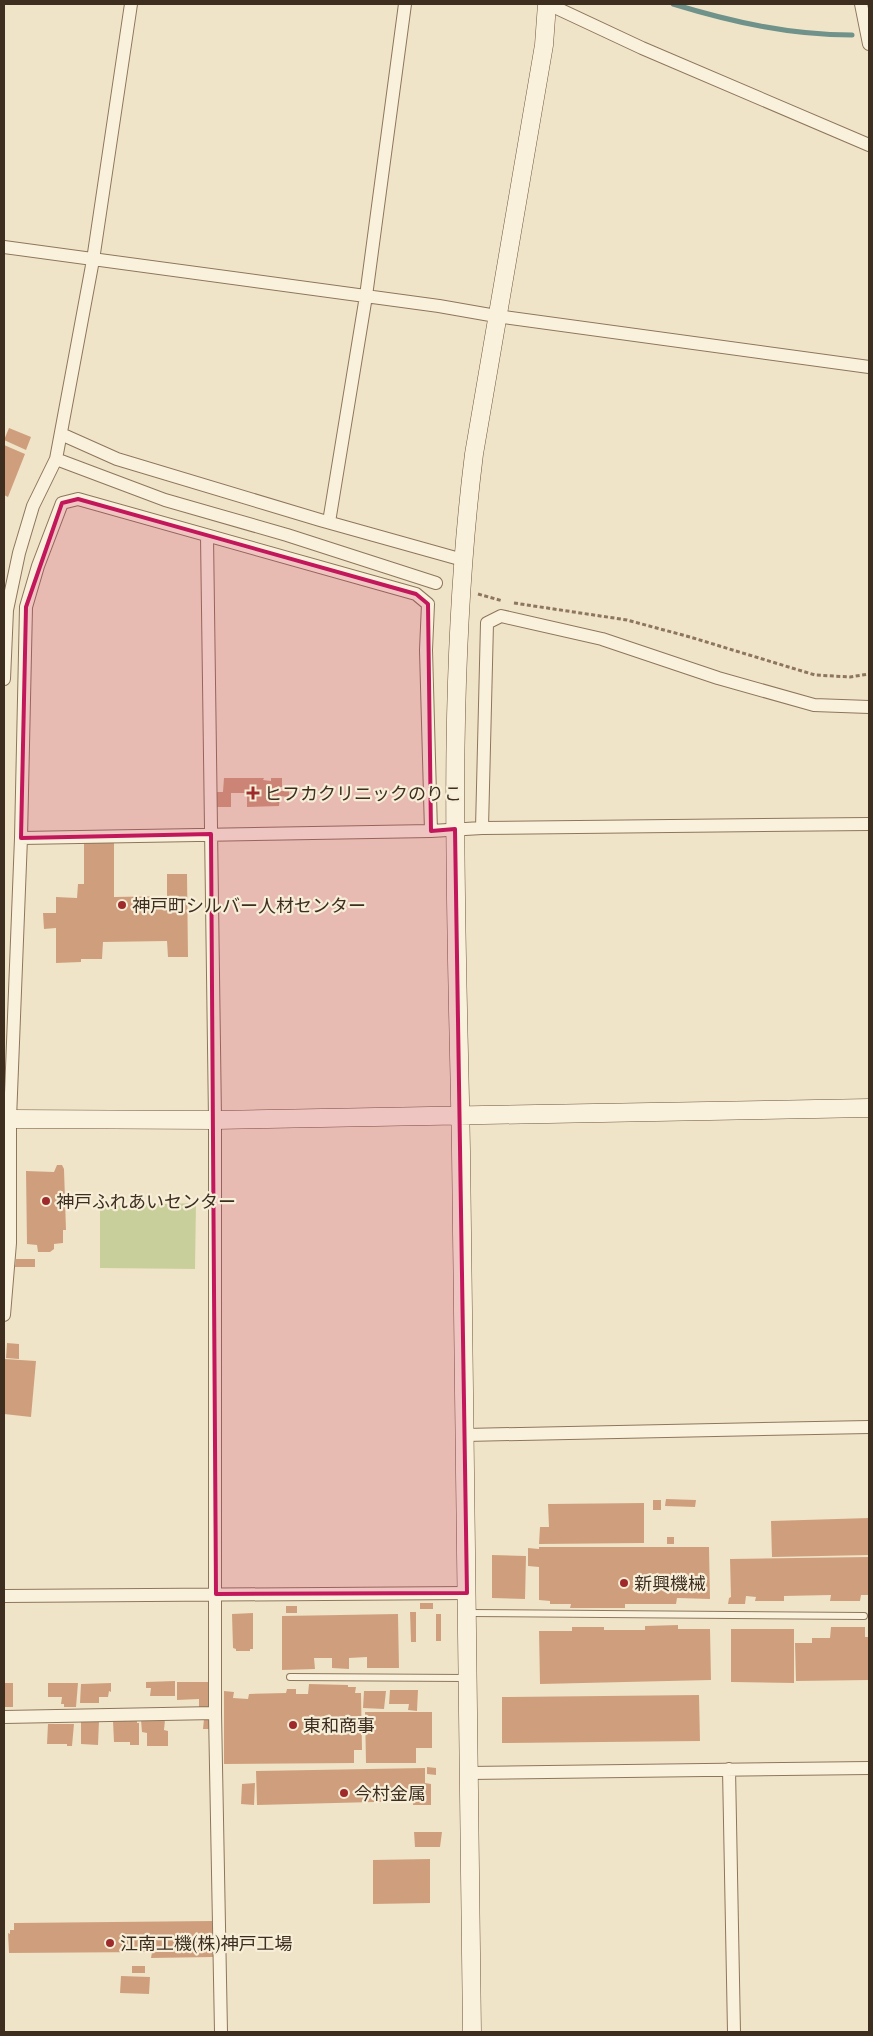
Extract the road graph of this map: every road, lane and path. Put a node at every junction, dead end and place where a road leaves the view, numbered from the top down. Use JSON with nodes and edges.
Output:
{"nodes":[{"id":1,"x":131,"y":4,"type":"edge"},
{"id":2,"x":405,"y":4,"type":"edge"},
{"id":3,"x":548,"y":4,"type":"edge"},
{"id":4,"x":861,"y":4,"type":"edge"},
{"id":5,"x":869,"y":44,"type":"edge"},
{"id":6,"x":869,"y":145,"type":"edge"},
{"id":7,"x":4,"y":248,"type":"edge"},
{"id":8,"x":93,"y":260,"type":"junction"},
{"id":9,"x":366,"y":296,"type":"junction"},
{"id":10,"x":496,"y":316,"type":"junction"},
{"id":11,"x":869,"y":367,"type":"edge"},
{"id":12,"x":61,"y":434,"type":"junction"},
{"id":13,"x":56,"y":459,"type":"junction"},
{"id":14,"x":329,"y":522,"type":"junction"},
{"id":15,"x":207,"y":536,"type":"junction"},
{"id":16,"x":462,"y":560,"type":"junction"},
{"id":17,"x":436,"y":583,"type":"dead end"},
{"id":18,"x":460,"y":590,"type":"junction"},
{"id":19,"x":504,"y":602,"type":"dead end"},
{"id":20,"x":514,"y":603,"type":"dead end"},
{"id":21,"x":869,"y":674,"type":"edge"},
{"id":22,"x":4,"y":679,"type":"edge"},
{"id":23,"x":869,"y":707,"type":"edge"},
{"id":24,"x":869,"y":824,"type":"edge"},
{"id":25,"x":482,"y":828,"type":"junction"},
{"id":26,"x":456,"y":829,"type":"junction"},
{"id":27,"x":431,"y":831,"type":"junction"},
{"id":28,"x":211,"y":834,"type":"junction"},
{"id":29,"x":21,"y":838,"type":"junction"},
{"id":30,"x":869,"y":1108,"type":"edge"},
{"id":31,"x":460,"y":1116,"type":"junction"},
{"id":32,"x":7,"y":1118,"type":"edge"},
{"id":33,"x":215,"y":1120,"type":"junction"},
{"id":34,"x":4,"y":1315,"type":"edge"},
{"id":35,"x":869,"y":1428,"type":"edge"},
{"id":36,"x":465,"y":1435,"type":"junction"},
{"id":37,"x":467,"y":1593,"type":"junction"},
{"id":38,"x":216,"y":1594,"type":"junction"},
{"id":39,"x":4,"y":1596,"type":"edge"},
{"id":40,"x":467,"y":1613,"type":"junction"},
{"id":41,"x":864,"y":1616,"type":"dead end"},
{"id":42,"x":290,"y":1677,"type":"dead end"},
{"id":43,"x":467,"y":1678,"type":"junction"},
{"id":44,"x":216,"y":1713,"type":"junction"},
{"id":45,"x":4,"y":1717,"type":"edge"},
{"id":46,"x":869,"y":1768,"type":"edge"},
{"id":47,"x":729,"y":1769,"type":"junction"},
{"id":48,"x":468,"y":1773,"type":"junction"},
{"id":49,"x":221,"y":2032,"type":"edge"},
{"id":50,"x":472,"y":2032,"type":"edge"},
{"id":51,"x":734,"y":2032,"type":"edge"}],
"edges":[{"from":1,"to":8,"type":"street"},
{"from":2,"to":9,"type":"street"},
{"from":3,"to":6,"type":"street"},
{"from":3,"to":10,"type":"street"},
{"from":4,"to":5,"type":"street"},
{"from":7,"to":8,"type":"street"},
{"from":8,"to":9,"type":"street"},
{"from":8,"to":12,"type":"street"},
{"from":9,"to":10,"type":"street"},
{"from":9,"to":14,"type":"street"},
{"from":10,"to":11,"type":"street"},
{"from":10,"to":16,"type":"street"},
{"from":12,"to":13,"type":"street"},
{"from":12,"to":14,"type":"street"},
{"from":13,"to":17,"type":"street"},
{"from":13,"to":22,"type":"street"},
{"from":14,"to":16,"type":"street"},
{"from":15,"to":27,"type":"street"},
{"from":15,"to":28,"type":"street"},
{"from":15,"to":29,"type":"street"},
{"from":16,"to":18,"type":"street"},
{"from":18,"to":19,"type":"path"},
{"from":18,"to":26,"type":"street"},
{"from":20,"to":21,"type":"path"},
{"from":23,"to":25,"type":"street"},
{"from":24,"to":25,"type":"street"},
{"from":25,"to":26,"type":"street"},
{"from":26,"to":27,"type":"street"},
{"from":26,"to":31,"type":"street"},
{"from":27,"to":28,"type":"street"},
{"from":28,"to":29,"type":"street"},
{"from":28,"to":33,"type":"street"},
{"from":29,"to":32,"type":"street"},
{"from":30,"to":31,"type":"street"},
{"from":31,"to":33,"type":"street"},
{"from":31,"to":36,"type":"street"},
{"from":32,"to":33,"type":"street"},
{"from":32,"to":34,"type":"street"},
{"from":33,"to":38,"type":"street"},
{"from":35,"to":36,"type":"street"},
{"from":36,"to":37,"type":"street"},
{"from":37,"to":38,"type":"street"},
{"from":37,"to":40,"type":"street"},
{"from":38,"to":39,"type":"street"},
{"from":38,"to":44,"type":"street"},
{"from":40,"to":41,"type":"lane"},
{"from":40,"to":43,"type":"street"},
{"from":42,"to":43,"type":"lane"},
{"from":43,"to":48,"type":"street"},
{"from":44,"to":45,"type":"street"},
{"from":44,"to":49,"type":"street"},
{"from":46,"to":47,"type":"street"},
{"from":47,"to":48,"type":"street"},
{"from":47,"to":51,"type":"street"},
{"from":48,"to":50,"type":"street"}]}
